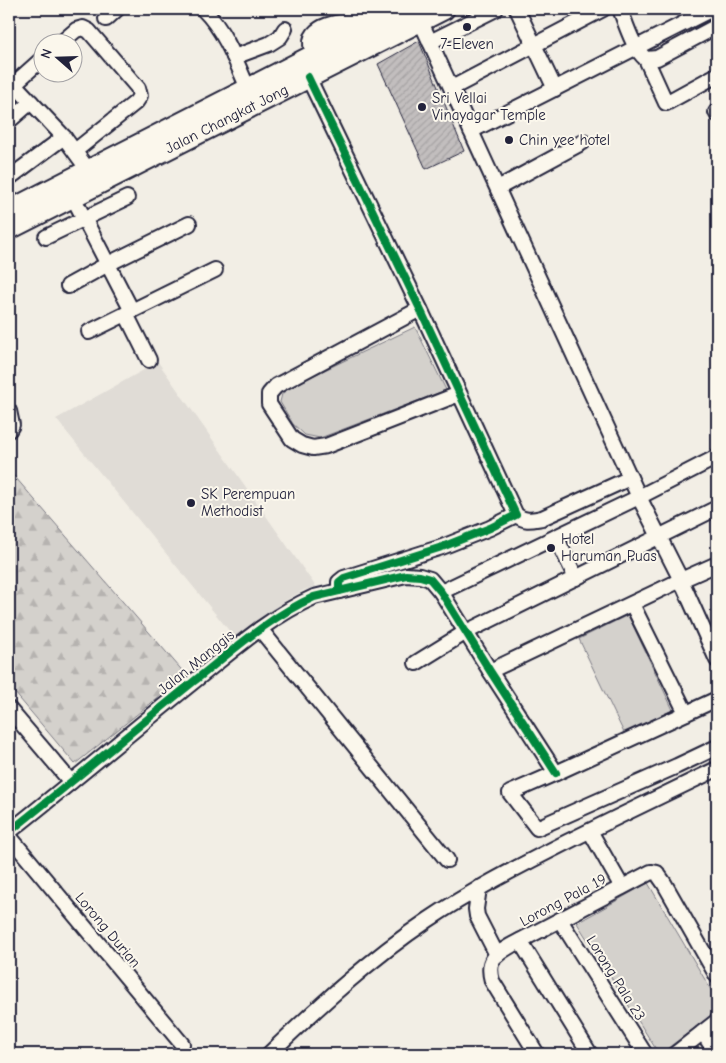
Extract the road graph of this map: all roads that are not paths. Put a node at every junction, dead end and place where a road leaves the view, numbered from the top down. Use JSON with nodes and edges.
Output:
{"nodes":[{"id":1,"x":117,"y":9,"type":"edge"},
{"id":2,"x":203,"y":9,"type":"edge"},
{"id":3,"x":444,"y":9,"type":"edge"},
{"id":4,"x":496,"y":9,"type":"edge"},
{"id":5,"x":517,"y":9,"type":"edge"},
{"id":6,"x":603,"y":9,"type":"edge"},
{"id":7,"x":620,"y":9,"type":"edge"},
{"id":8,"x":712,"y":9,"type":"edge"},
{"id":9,"x":407,"y":12,"type":"edge"},
{"id":10,"x":106,"y":19,"type":"dead end"},
{"id":11,"x":717,"y":26,"type":"edge"},
{"id":12,"x":285,"y":28,"type":"dead end"},
{"id":13,"x":74,"y":32,"type":"edge"},
{"id":14,"x":430,"y":42,"type":"junction"},
{"id":15,"x":534,"y":44,"type":"junction"},
{"id":16,"x":636,"y":48,"type":"junction"},
{"id":17,"x":359,"y":51,"type":"junction"},
{"id":18,"x":318,"y":53,"type":"junction"},
{"id":19,"x":234,"y":57,"type":"junction"},
{"id":20,"x":646,"y":59,"type":"junction"},
{"id":21,"x":32,"y":68,"type":"edge"},
{"id":22,"x":717,"y":75,"type":"edge"},
{"id":23,"x":308,"y":76,"type":"junction"},
{"id":24,"x":452,"y":88,"type":"junction"},
{"id":25,"x":248,"y":89,"type":"junction"},
{"id":26,"x":555,"y":89,"type":"junction"},
{"id":27,"x":31,"y":102,"type":"junction"},
{"id":28,"x":9,"y":121,"type":"edge"},
{"id":29,"x":471,"y":131,"type":"junction"},
{"id":30,"x":64,"y":137,"type":"junction"},
{"id":31,"x":583,"y":142,"type":"dead end"},
{"id":32,"x":75,"y":151,"type":"junction"},
{"id":33,"x":89,"y":170,"type":"junction"},
{"id":34,"x":9,"y":178,"type":"edge"},
{"id":35,"x":498,"y":188,"type":"junction"},
{"id":36,"x":73,"y":197,"type":"junction"},
{"id":37,"x":126,"y":198,"type":"dead end"},
{"id":38,"x":9,"y":211,"type":"edge"},
{"id":39,"x":85,"y":219,"type":"junction"},
{"id":40,"x":189,"y":224,"type":"dead end"},
{"id":41,"x":9,"y":230,"type":"edge"},
{"id":42,"x":46,"y":237,"type":"dead end"},
{"id":43,"x":108,"y":264,"type":"junction"},
{"id":44,"x":215,"y":270,"type":"dead end"},
{"id":45,"x":68,"y":286,"type":"dead end"},
{"id":46,"x":420,"y":309,"type":"junction"},
{"id":47,"x":129,"y":312,"type":"junction"},
{"id":48,"x":89,"y":332,"type":"dead end"},
{"id":49,"x":149,"y":360,"type":"dead end"},
{"id":50,"x":459,"y":394,"type":"junction"},
{"id":51,"x":9,"y":411,"type":"edge"},
{"id":52,"x":9,"y":430,"type":"edge"},
{"id":53,"x":717,"y":457,"type":"edge"},
{"id":54,"x":630,"y":478,"type":"junction"},
{"id":55,"x":639,"y":497,"type":"junction"},
{"id":56,"x":717,"y":508,"type":"edge"},
{"id":57,"x":516,"y":514,"type":"junction"},
{"id":58,"x":556,"y":536,"type":"junction"},
{"id":59,"x":660,"y":538,"type":"junction"},
{"id":60,"x":717,"y":564,"type":"edge"},
{"id":61,"x":576,"y":578,"type":"junction"},
{"id":62,"x":681,"y":580,"type":"junction"},
{"id":63,"x":338,"y":591,"type":"junction"},
{"id":64,"x":442,"y":592,"type":"junction"},
{"id":65,"x":632,"y":604,"type":"junction"},
{"id":66,"x":260,"y":629,"type":"junction"},
{"id":67,"x":466,"y":632,"type":"junction"},
{"id":68,"x":717,"y":660,"type":"edge"},
{"id":69,"x":416,"y":662,"type":"dead end"},
{"id":70,"x":490,"y":671,"type":"junction"},
{"id":71,"x":717,"y":699,"type":"edge"},
{"id":72,"x":9,"y":708,"type":"edge"},
{"id":73,"x":686,"y":713,"type":"junction"},
{"id":74,"x":717,"y":747,"type":"edge"},
{"id":75,"x":717,"y":769,"type":"edge"},
{"id":76,"x":556,"y":773,"type":"junction"},
{"id":77,"x":71,"y":782,"type":"junction"},
{"id":78,"x":590,"y":831,"type":"junction"},
{"id":79,"x":9,"y":832,"type":"edge"},
{"id":80,"x":9,"y":836,"type":"edge"},
{"id":81,"x":447,"y":860,"type":"dead end"},
{"id":82,"x":622,"y":887,"type":"junction"},
{"id":83,"x":479,"y":888,"type":"junction"},
{"id":84,"x":560,"y":920,"type":"junction"},
{"id":85,"x":520,"y":941,"type":"junction"},
{"id":86,"x":497,"y":955,"type":"junction"},
{"id":87,"x":717,"y":976,"type":"edge"},
{"id":88,"x":717,"y":1021,"type":"edge"},
{"id":89,"x":703,"y":1032,"type":"junction"},
{"id":90,"x":182,"y":1044,"type":"dead end"},
{"id":91,"x":269,"y":1054,"type":"edge"},
{"id":92,"x":537,"y":1054,"type":"edge"},
{"id":93,"x":590,"y":1054,"type":"edge"},
{"id":94,"x":645,"y":1054,"type":"edge"},
{"id":95,"x":675,"y":1054,"type":"edge"},
{"id":96,"x":716,"y":1054,"type":"edge"}],
"edges":[{"from":1,"to":10,"type":"street"},
{"from":2,"to":19,"type":"street"},
{"from":3,"to":9,"type":"highway","name":"Jalan Changkat Jong"},
{"from":4,"to":14,"type":"street"},
{"from":5,"to":15,"type":"street"},
{"from":6,"to":15,"type":"street"},
{"from":7,"to":16,"type":"street"},
{"from":8,"to":16,"type":"street"},
{"from":9,"to":14,"type":"street"},
{"from":9,"to":17,"type":"highway","name":"Jalan Changkat Jong"},
{"from":9,"to":18,"type":"highway","name":"Jalan Changkat Jong"},
{"from":11,"to":20,"type":"street"},
{"from":12,"to":19,"type":"street"},
{"from":13,"to":32,"type":"street"},
{"from":14,"to":24,"type":"street"},
{"from":15,"to":24,"type":"street"},
{"from":15,"to":26,"type":"street"},
{"from":16,"to":20,"type":"street"},
{"from":16,"to":26,"type":"street"},
{"from":17,"to":18,"type":"highway"},
{"from":17,"to":23,"type":"highway","name":"Jalan Changkat Jong"},
{"from":18,"to":25,"type":"highway","name":"Jalan Changkat Jong"},
{"from":19,"to":25,"type":"street"},
{"from":20,"to":22,"type":"street"},
{"from":21,"to":27,"type":"street"},
{"from":23,"to":36,"type":"highway","name":"Jalan Changkat Jong"},
{"from":23,"to":46,"type":"street"},
{"from":24,"to":29,"type":"street"},
{"from":25,"to":33,"type":"highway","name":"Jalan Changkat Jong"},
{"from":26,"to":29,"type":"street"},
{"from":27,"to":28,"type":"street"},
{"from":27,"to":30,"type":"street"},
{"from":29,"to":35,"type":"street"},
{"from":30,"to":32,"type":"street"},
{"from":30,"to":34,"type":"street"},
{"from":31,"to":35,"type":"street"},
{"from":32,"to":33,"type":"street"},
{"from":33,"to":38,"type":"highway","name":"Jalan Changkat Jong"},
{"from":35,"to":54,"type":"street"},
{"from":36,"to":39,"type":"street"},
{"from":36,"to":41,"type":"highway","name":"Jalan Changkat Jong"},
{"from":37,"to":39,"type":"street"},
{"from":39,"to":42,"type":"street"},
{"from":39,"to":43,"type":"street"},
{"from":40,"to":43,"type":"street"},
{"from":43,"to":45,"type":"street"},
{"from":43,"to":47,"type":"street"},
{"from":44,"to":47,"type":"street"},
{"from":46,"to":50,"type":"street"},
{"from":46,"to":50,"type":"street"},
{"from":47,"to":48,"type":"street"},
{"from":47,"to":49,"type":"street"},
{"from":50,"to":57,"type":"street"},
{"from":51,"to":52,"type":"street"},
{"from":53,"to":55,"type":"street"},
{"from":54,"to":55,"type":"street"},
{"from":54,"to":57,"type":"street"},
{"from":55,"to":58,"type":"street"},
{"from":55,"to":59,"type":"street"},
{"from":56,"to":59,"type":"street"},
{"from":57,"to":63,"type":"street"},
{"from":58,"to":61,"type":"street"},
{"from":58,"to":64,"type":"street"},
{"from":59,"to":61,"type":"street"},
{"from":59,"to":62,"type":"street"},
{"from":60,"to":62,"type":"street"},
{"from":61,"to":67,"type":"street"},
{"from":62,"to":65,"type":"street"},
{"from":62,"to":68,"type":"street"},
{"from":63,"to":64,"type":"street","name":"Jalan Manggis"},
{"from":63,"to":66,"type":"street","name":"Jalan Manggis"},
{"from":64,"to":67,"type":"street"},
{"from":65,"to":70,"type":"street"},
{"from":65,"to":73,"type":"street"},
{"from":66,"to":77,"type":"street","name":"Jalan Manggis"},
{"from":66,"to":81,"type":"street"},
{"from":67,"to":69,"type":"street"},
{"from":67,"to":70,"type":"street"},
{"from":70,"to":76,"type":"street"},
{"from":71,"to":73,"type":"street"},
{"from":72,"to":77,"type":"street"},
{"from":73,"to":76,"type":"street"},
{"from":74,"to":76,"type":"street"},
{"from":75,"to":78,"type":"street"},
{"from":77,"to":79,"type":"street","name":"Jalan Manggis"},
{"from":78,"to":82,"type":"street"},
{"from":78,"to":83,"type":"street"},
{"from":80,"to":90,"type":"street","name":"Lorong Durian"},
{"from":82,"to":84,"type":"street","name":"Lorong Pala 19"},
{"from":82,"to":87,"type":"street","name":"Lorong Pala 19"},
{"from":83,"to":86,"type":"street"},
{"from":83,"to":91,"type":"street"},
{"from":84,"to":85,"type":"street","name":"Lorong Pala 19"},
{"from":84,"to":94,"type":"street","name":"Lorong Pala 23"},
{"from":85,"to":86,"type":"street","name":"Lorong Pala 19"},
{"from":85,"to":93,"type":"street"},
{"from":86,"to":92,"type":"street","name":"Lorong Pala 19"},
{"from":88,"to":89,"type":"street"},
{"from":89,"to":95,"type":"street"},
{"from":89,"to":96,"type":"street"}]}
